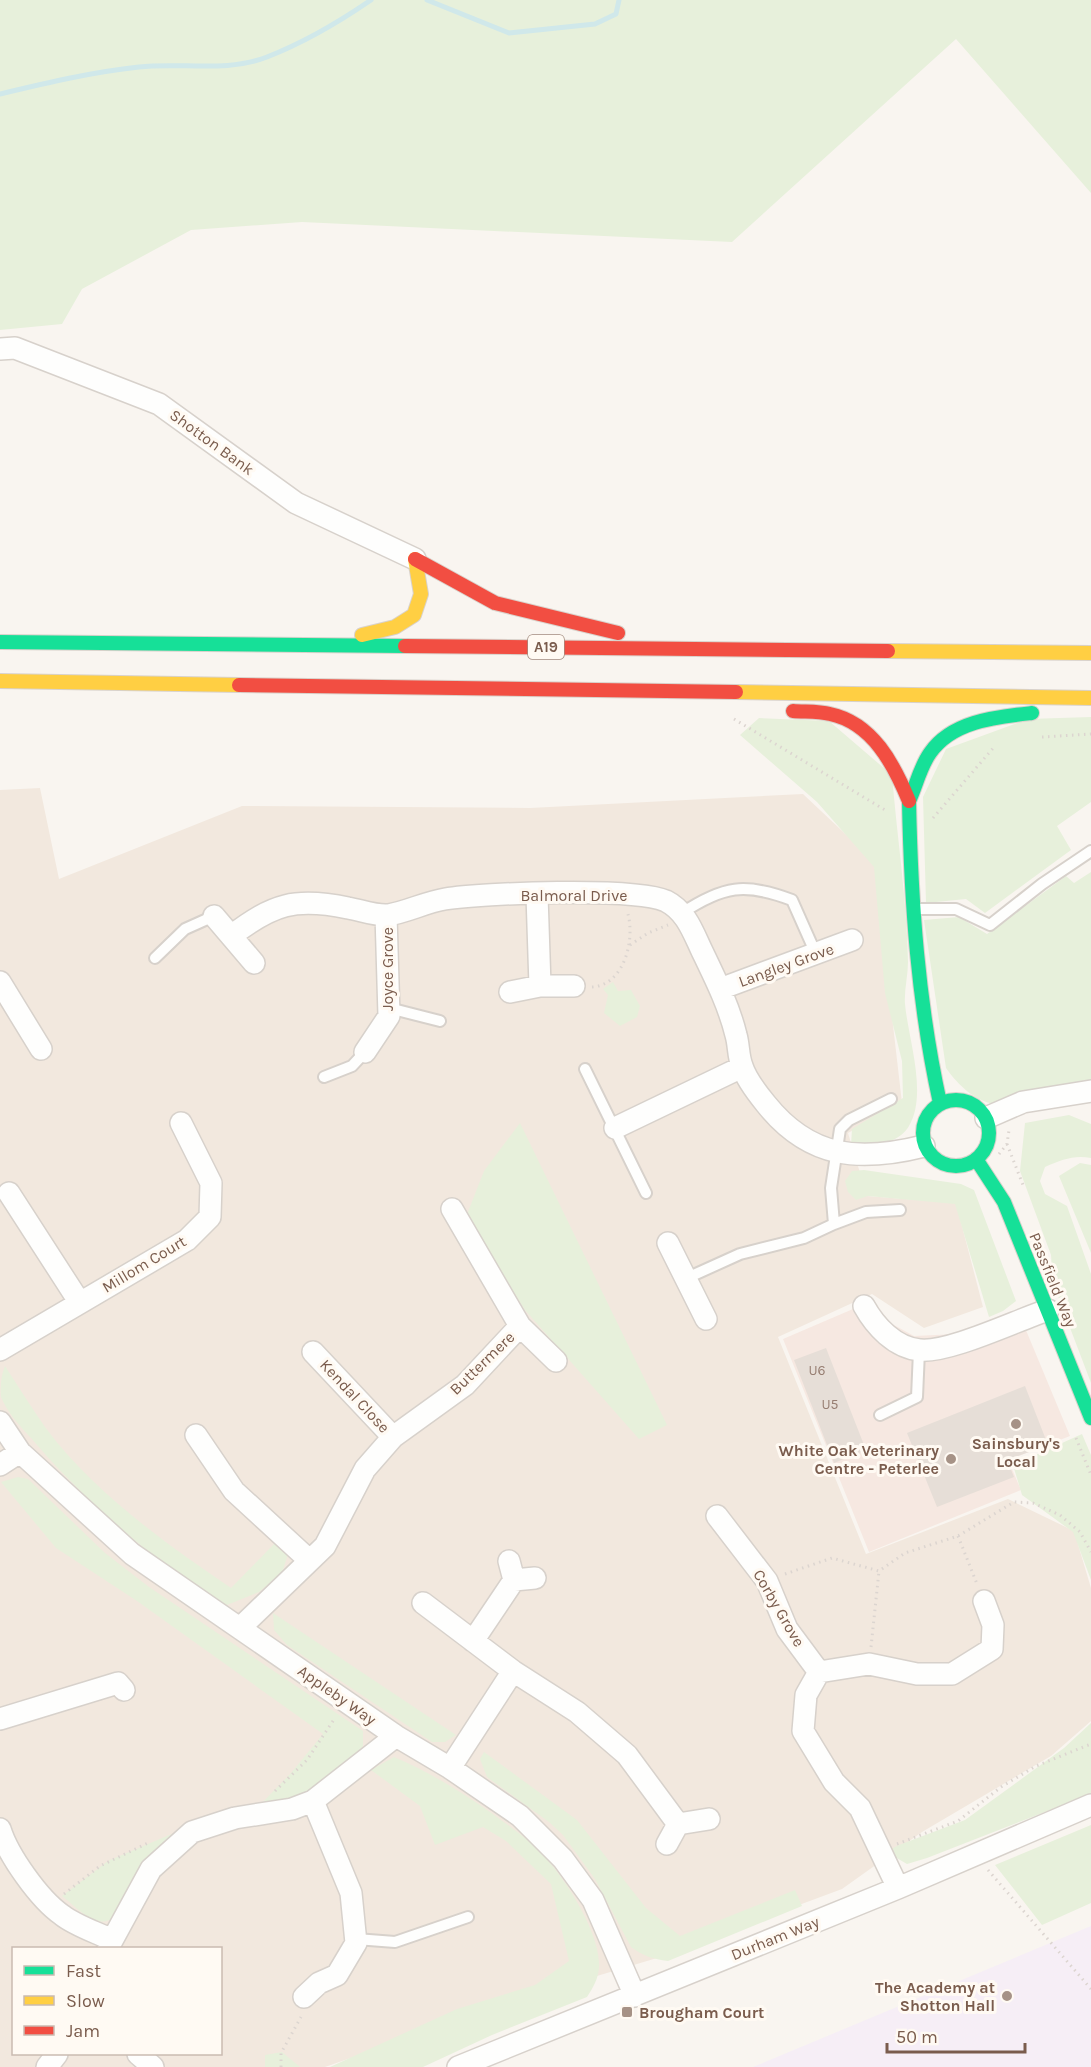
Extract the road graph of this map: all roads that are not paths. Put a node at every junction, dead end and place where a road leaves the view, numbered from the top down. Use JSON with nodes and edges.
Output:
{"nodes":[{"id":1,"x":0,"y":349,"type":"edge"},
{"id":2,"x":415,"y":559,"type":"junction"},
{"id":3,"x":0,"y":642,"type":"edge"},
{"id":4,"x":319,"y":645,"type":"junction"},
{"id":5,"x":685,"y":648,"type":"junction"},
{"id":6,"x":1091,"y":652,"type":"edge"},
{"id":7,"x":0,"y":681,"type":"edge"},
{"id":8,"x":648,"y":690,"type":"junction"},
{"id":9,"x":1091,"y":698,"type":"edge"},
{"id":10,"x":754,"y":707,"type":"dead end"},
{"id":11,"x":777,"y":709,"type":"dead end"},
{"id":12,"x":1091,"y":710,"type":"edge"},
{"id":13,"x":909,"y":801,"type":"junction"},
{"id":14,"x":1091,"y":851,"type":"edge"},
{"id":15,"x":537,"y":895,"type":"junction"},
{"id":16,"x":911,"y":909,"type":"junction"},
{"id":17,"x":387,"y":915,"type":"junction"},
{"id":18,"x":214,"y":916,"type":"joint"},
{"id":19,"x":686,"y":919,"type":"junction"},
{"id":20,"x":231,"y":936,"type":"junction"},
{"id":21,"x":852,"y":940,"type":"dead end"},
{"id":22,"x":816,"y":954,"type":"junction"},
{"id":23,"x":155,"y":958,"type":"dead end"},
{"id":24,"x":254,"y":963,"type":"dead end"},
{"id":25,"x":0,"y":982,"type":"edge"},
{"id":26,"x":540,"y":986,"type":"junction"},
{"id":27,"x":574,"y":986,"type":"road end"},
{"id":28,"x":720,"y":989,"type":"junction"},
{"id":29,"x":510,"y":993,"type":"dead end"},
{"id":30,"x":389,"y":1008,"type":"junction"},
{"id":31,"x":440,"y":1021,"type":"dead end"},
{"id":32,"x":40,"y":1049,"type":"dead end"},
{"id":33,"x":365,"y":1052,"type":"joint"},
{"id":34,"x":742,"y":1066,"type":"junction"},
{"id":35,"x":585,"y":1069,"type":"dead end"},
{"id":36,"x":324,"y":1077,"type":"dead end"},
{"id":37,"x":1091,"y":1091,"type":"edge"},
{"id":38,"x":891,"y":1099,"type":"dead end"},
{"id":39,"x":940,"y":1103,"type":"junction"},
{"id":40,"x":986,"y":1118,"type":"junction"},
{"id":41,"x":181,"y":1123,"type":"dead end"},
{"id":42,"x":615,"y":1128,"type":"junction"},
{"id":43,"x":924,"y":1146,"type":"junction"},
{"id":44,"x":836,"y":1153,"type":"junction"},
{"id":45,"x":976,"y":1159,"type":"junction"},
{"id":46,"x":9,"y":1193,"type":"dead end"},
{"id":47,"x":646,"y":1193,"type":"dead end"},
{"id":48,"x":452,"y":1209,"type":"dead end"},
{"id":49,"x":900,"y":1210,"type":"dead end"},
{"id":50,"x":834,"y":1224,"type":"junction"},
{"id":51,"x":668,"y":1243,"type":"dead end"},
{"id":52,"x":687,"y":1278,"type":"junction"},
{"id":53,"x":80,"y":1303,"type":"junction"},
{"id":54,"x":864,"y":1306,"type":"dead end"},
{"id":55,"x":1047,"y":1310,"type":"junction"},
{"id":56,"x":706,"y":1318,"type":"dead end"},
{"id":57,"x":520,"y":1326,"type":"junction"},
{"id":58,"x":0,"y":1350,"type":"edge"},
{"id":59,"x":919,"y":1351,"type":"junction"},
{"id":60,"x":313,"y":1352,"type":"dead end"},
{"id":61,"x":556,"y":1361,"type":"dead end"},
{"id":62,"x":880,"y":1415,"type":"dead end"},
{"id":63,"x":1091,"y":1418,"type":"edge"},
{"id":64,"x":0,"y":1422,"type":"edge"},
{"id":65,"x":196,"y":1435,"type":"dead end"},
{"id":66,"x":393,"y":1437,"type":"junction"},
{"id":67,"x":20,"y":1452,"type":"junction"},
{"id":68,"x":0,"y":1465,"type":"edge"},
{"id":69,"x":717,"y":1516,"type":"dead end"},
{"id":70,"x":308,"y":1559,"type":"junction"},
{"id":71,"x":519,"y":1573,"type":"dead end"},
{"id":72,"x":984,"y":1601,"type":"road end"},
{"id":73,"x":423,"y":1603,"type":"dead end"},
{"id":74,"x":241,"y":1627,"type":"junction"},
{"id":75,"x":473,"y":1641,"type":"junction"},
{"id":76,"x":513,"y":1671,"type":"junction"},
{"id":77,"x":819,"y":1672,"type":"junction"},
{"id":78,"x":124,"y":1690,"type":"dead end"},
{"id":79,"x":0,"y":1719,"type":"edge"},
{"id":80,"x":396,"y":1737,"type":"junction"},
{"id":81,"x":450,"y":1768,"type":"junction"},
{"id":82,"x":313,"y":1801,"type":"junction"},
{"id":83,"x":1091,"y":1805,"type":"edge"},
{"id":84,"x":708,"y":1819,"type":"dead end"},
{"id":85,"x":678,"y":1824,"type":"junction"},
{"id":86,"x":0,"y":1829,"type":"edge"},
{"id":87,"x":667,"y":1844,"type":"dead end"},
{"id":88,"x":898,"y":1888,"type":"junction"},
{"id":89,"x":468,"y":1917,"type":"dead end"},
{"id":90,"x":356,"y":1940,"type":"junction"},
{"id":91,"x":110,"y":1944,"type":"edge"},
{"id":92,"x":635,"y":1996,"type":"junction"},
{"id":93,"x":304,"y":1997,"type":"road end"},
{"id":94,"x":56,"y":2055,"type":"edge"},
{"id":95,"x":139,"y":2055,"type":"edge"},
{"id":96,"x":47,"y":2067,"type":"edge"},
{"id":97,"x":153,"y":2067,"type":"edge"},
{"id":98,"x":458,"y":2067,"type":"edge"}],
"edges":[{"from":1,"to":2,"type":"street","name":"Shotton Bank"},
{"from":2,"to":4,"type":"main road"},
{"from":2,"to":5,"type":"main road"},
{"from":3,"to":4,"type":"main road","number":"A19"},
{"from":4,"to":5,"type":"main road","number":"A19"},
{"from":5,"to":6,"type":"main road","number":"A19"},
{"from":7,"to":8,"type":"main road"},
{"from":8,"to":9,"type":"main road"},
{"from":8,"to":10,"type":"main road"},
{"from":11,"to":13,"type":"main road"},
{"from":12,"to":13,"type":"main road"},
{"from":13,"to":16,"type":"main road"},
{"from":14,"to":16,"type":"lane"},
{"from":15,"to":17,"type":"street","name":"Balmoral Drive"},
{"from":15,"to":19,"type":"street","name":"Balmoral Drive"},
{"from":15,"to":26,"type":"street"},
{"from":16,"to":39,"type":"main road"},
{"from":17,"to":20,"type":"street","name":"Balmoral Drive"},
{"from":17,"to":30,"type":"street","name":"Joyce Grove"},
{"from":18,"to":20,"type":"street"},
{"from":18,"to":23,"type":"lane"},
{"from":19,"to":22,"type":"lane"},
{"from":19,"to":28,"type":"street"},
{"from":20,"to":24,"type":"street"},
{"from":21,"to":22,"type":"street","name":"Langley Grove"},
{"from":22,"to":28,"type":"street","name":"Langley Grove"},
{"from":25,"to":32,"type":"street"},
{"from":26,"to":27,"type":"street"},
{"from":26,"to":29,"type":"street"},
{"from":28,"to":34,"type":"street"},
{"from":30,"to":31,"type":"lane"},
{"from":30,"to":33,"type":"street","name":"Joyce Grove"},
{"from":33,"to":36,"type":"lane"},
{"from":34,"to":42,"type":"street"},
{"from":34,"to":44,"type":"street"},
{"from":35,"to":42,"type":"lane"},
{"from":37,"to":40,"type":"street"},
{"from":38,"to":44,"type":"lane"},
{"from":39,"to":40,"type":"main road"},
{"from":39,"to":43,"type":"main road"},
{"from":40,"to":45,"type":"main road"},
{"from":41,"to":53,"type":"street","name":"Millom Court"},
{"from":42,"to":47,"type":"lane"},
{"from":43,"to":44,"type":"street"},
{"from":43,"to":45,"type":"main road"},
{"from":44,"to":50,"type":"lane"},
{"from":45,"to":55,"type":"main road","name":"Passfield Way"},
{"from":46,"to":53,"type":"street"},
{"from":48,"to":57,"type":"street","name":"Buttermere"},
{"from":49,"to":50,"type":"lane"},
{"from":50,"to":52,"type":"lane"},
{"from":51,"to":52,"type":"street"},
{"from":52,"to":56,"type":"street"},
{"from":53,"to":58,"type":"street","name":"Millom Court"},
{"from":54,"to":59,"type":"street"},
{"from":55,"to":59,"type":"street"},
{"from":55,"to":63,"type":"main road","name":"Passfield Way"},
{"from":57,"to":61,"type":"street"},
{"from":57,"to":66,"type":"street","name":"Buttermere"},
{"from":59,"to":62,"type":"lane"},
{"from":60,"to":66,"type":"street","name":"Kendal Close"},
{"from":64,"to":67,"type":"street","name":"Appleby Way"},
{"from":65,"to":70,"type":"street"},
{"from":66,"to":70,"type":"street","name":"Kendal Close"},
{"from":67,"to":68,"type":"street"},
{"from":67,"to":74,"type":"street","name":"Appleby Way"},
{"from":69,"to":77,"type":"street","name":"Corby Grove"},
{"from":70,"to":74,"type":"street","name":"Kendal Close"},
{"from":71,"to":75,"type":"street"},
{"from":72,"to":77,"type":"street"},
{"from":73,"to":75,"type":"street"},
{"from":74,"to":80,"type":"street","name":"Appleby Way"},
{"from":75,"to":76,"type":"street"},
{"from":76,"to":81,"type":"street"},
{"from":76,"to":85,"type":"street"},
{"from":77,"to":88,"type":"street"},
{"from":78,"to":79,"type":"street"},
{"from":80,"to":81,"type":"street","name":"Appleby Way"},
{"from":80,"to":82,"type":"street"},
{"from":81,"to":92,"type":"street","name":"Appleby Way"},
{"from":82,"to":90,"type":"street"},
{"from":82,"to":91,"type":"street"},
{"from":83,"to":88,"type":"street","name":"Durham Way"},
{"from":84,"to":85,"type":"street"},
{"from":85,"to":87,"type":"street"},
{"from":86,"to":91,"type":"street"},
{"from":88,"to":92,"type":"street","name":"Durham Way"},
{"from":89,"to":90,"type":"lane"},
{"from":90,"to":93,"type":"street"},
{"from":92,"to":98,"type":"street","name":"Durham Way"},
{"from":94,"to":96,"type":"street"},
{"from":95,"to":97,"type":"street"}]}
